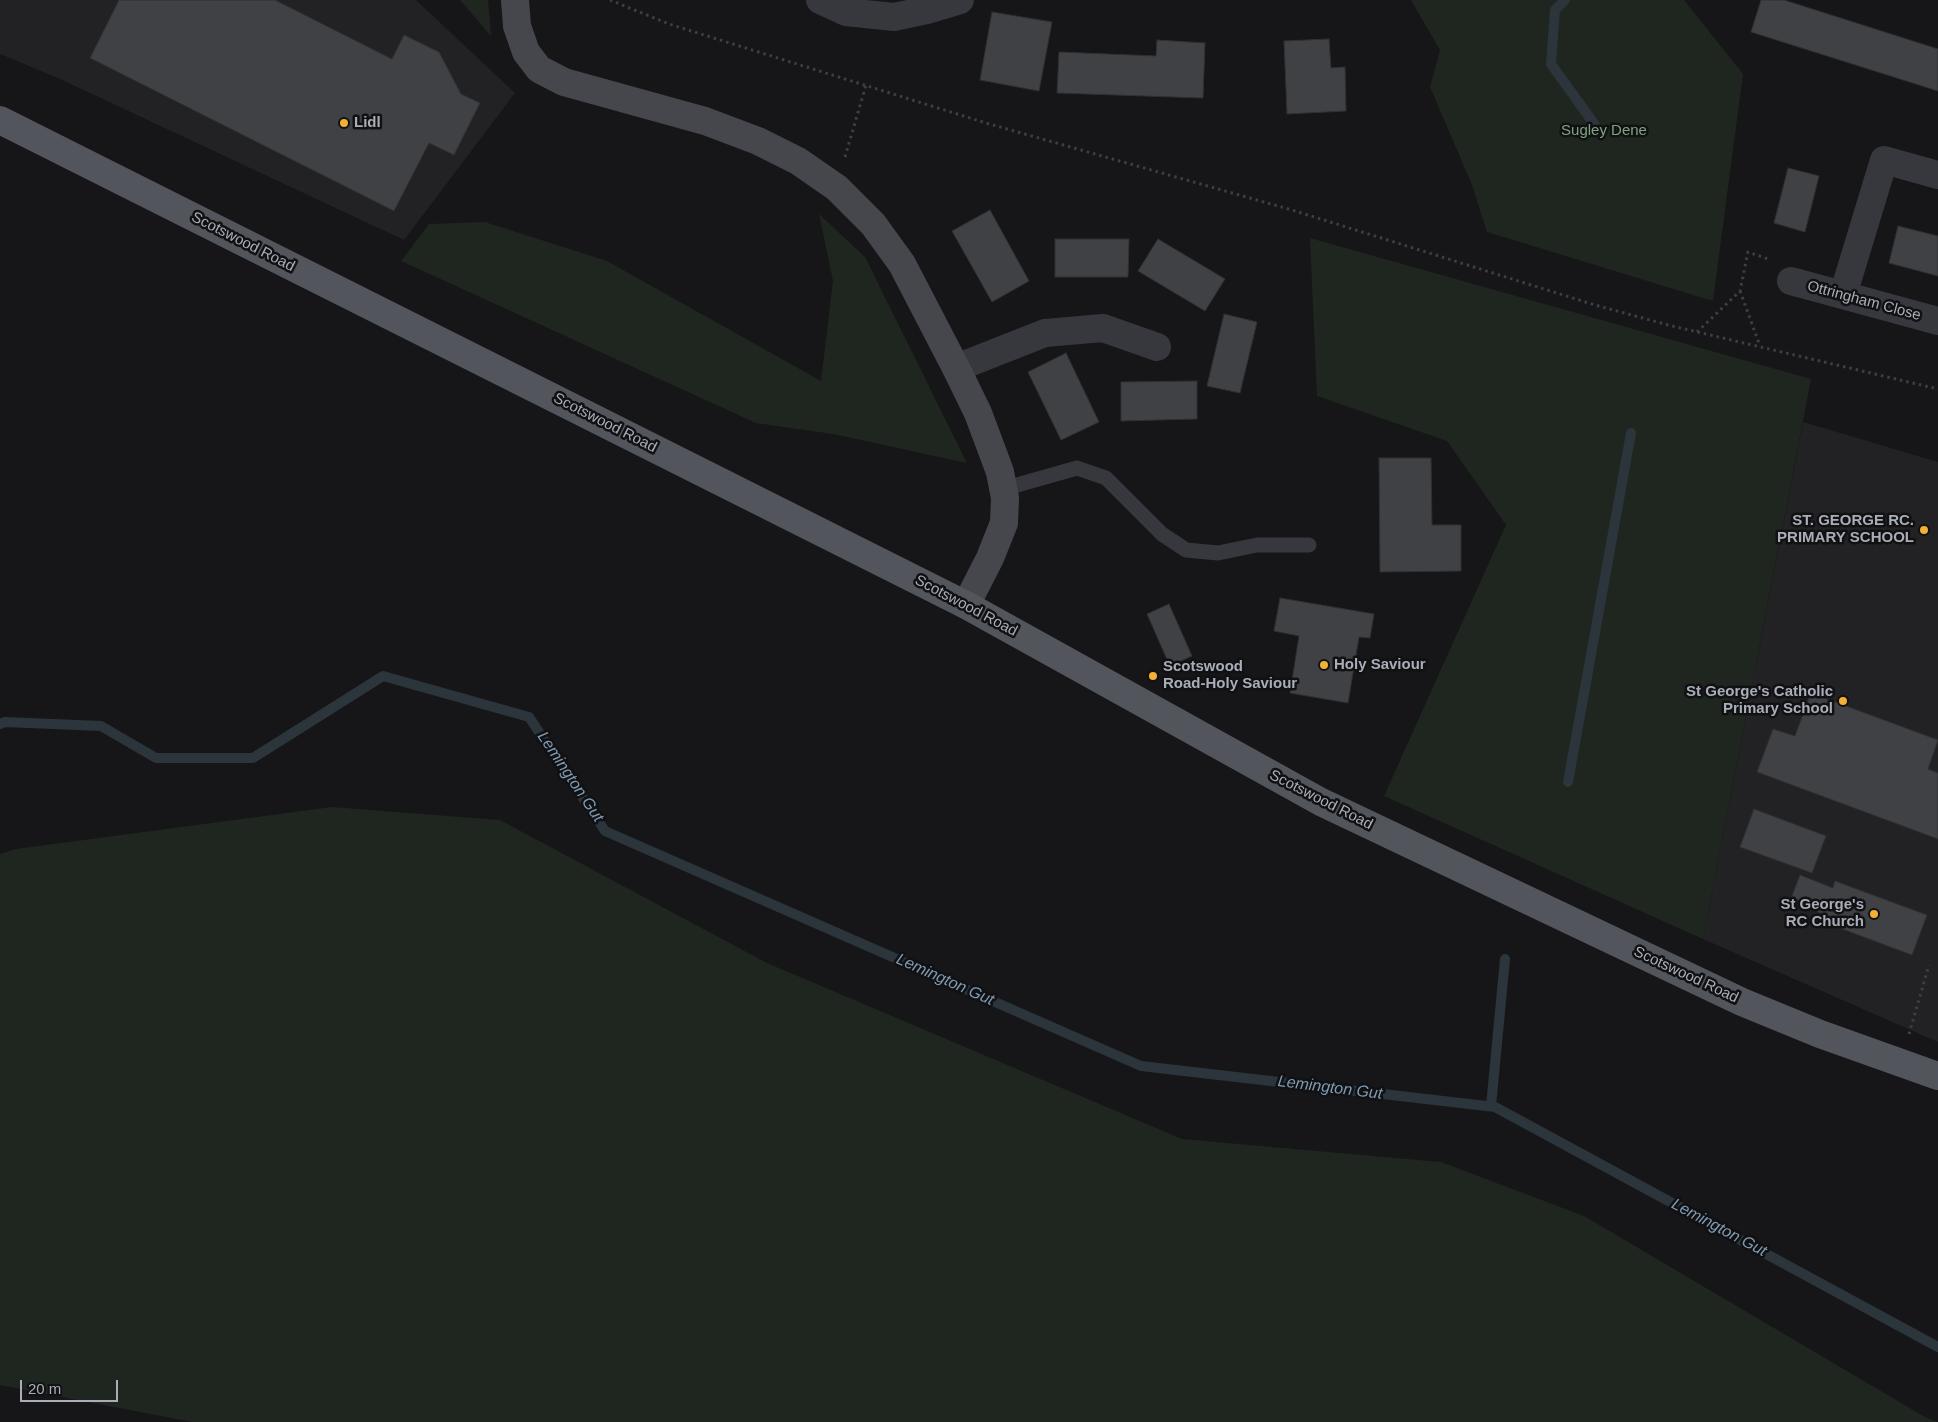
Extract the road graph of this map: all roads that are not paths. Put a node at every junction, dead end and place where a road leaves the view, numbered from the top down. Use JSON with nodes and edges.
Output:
{"nodes":[{"id":1,"x":820,"y":0,"type":"edge"},
{"id":2,"x":960,"y":0,"type":"edge"},
{"id":3,"x":516,"y":13,"type":"edge"},
{"id":4,"x":0,"y":120,"type":"edge"},
{"id":5,"x":1938,"y":175,"type":"edge"},
{"id":6,"x":1791,"y":281,"type":"road end"},
{"id":7,"x":1843,"y":296,"type":"junction"},
{"id":8,"x":1938,"y":321,"type":"edge"},
{"id":9,"x":1157,"y":347,"type":"dead end"},
{"id":10,"x":956,"y":368,"type":"junction"},
{"id":11,"x":1003,"y":489,"type":"junction"},
{"id":12,"x":1309,"y":545,"type":"dead end"},
{"id":13,"x":966,"y":605,"type":"junction"},
{"id":14,"x":1938,"y":1076,"type":"edge"}],
"edges":[{"from":1,"to":2,"type":"street"},
{"from":3,"to":10,"type":"street"},
{"from":4,"to":13,"type":"main road","name":"Scotswood Road"},
{"from":5,"to":7,"type":"street"},
{"from":6,"to":7,"type":"street","name":"Ottringham Close"},
{"from":7,"to":8,"type":"street","name":"Ottringham Close"},
{"from":9,"to":10,"type":"street"},
{"from":10,"to":11,"type":"street"},
{"from":11,"to":12,"type":"lane"},
{"from":11,"to":13,"type":"street"},
{"from":13,"to":14,"type":"main road","name":"Scotswood Road"}]}
